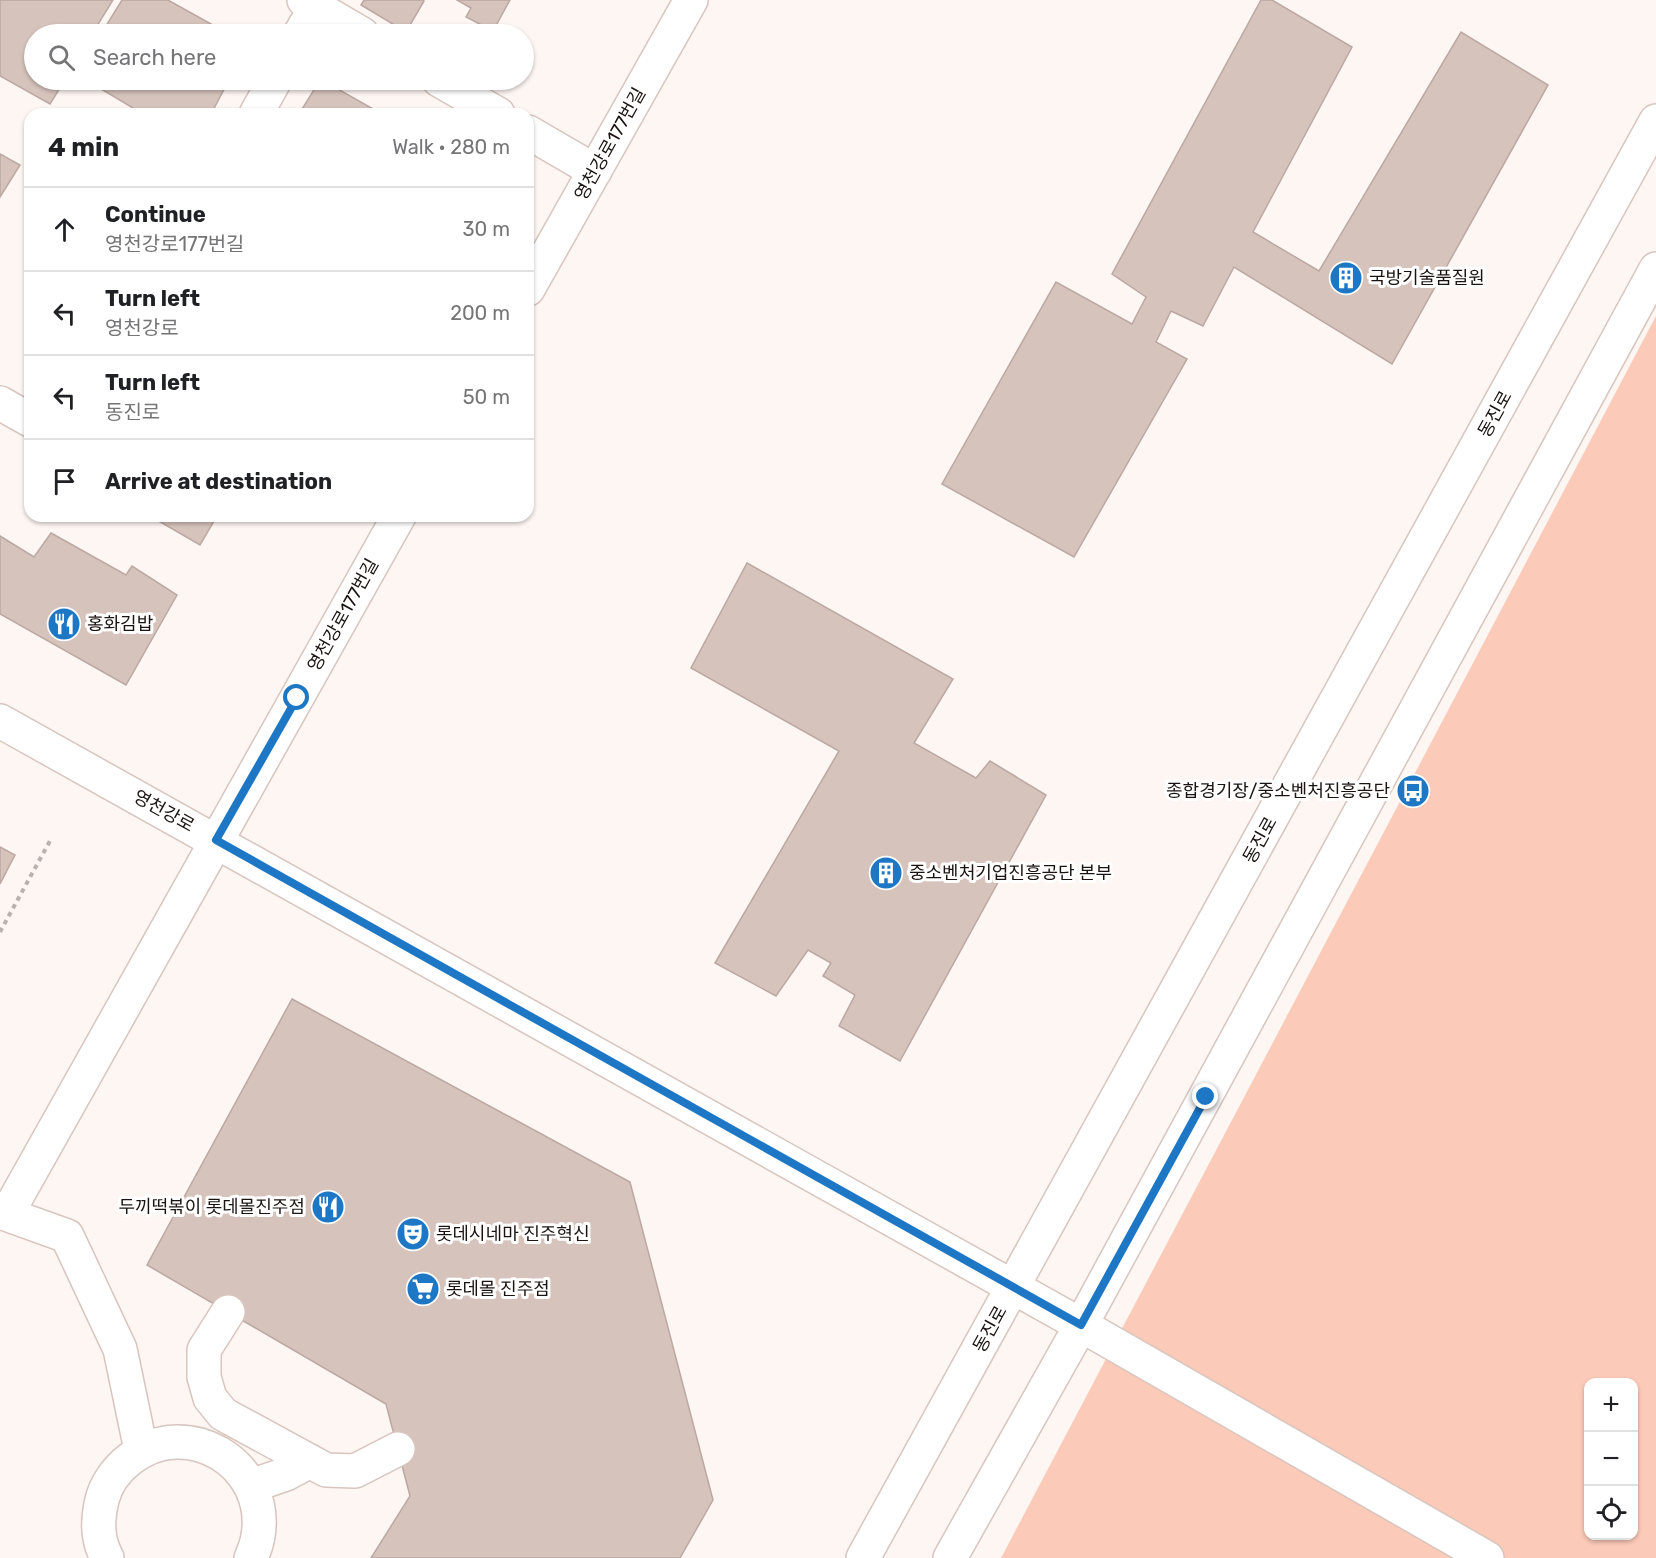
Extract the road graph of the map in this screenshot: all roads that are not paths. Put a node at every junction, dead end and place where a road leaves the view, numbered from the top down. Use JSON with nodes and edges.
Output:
{"nodes":[{"id":1,"x":691,"y":0,"type":"edge"},
{"id":2,"x":310,"y":10,"type":"edge"},
{"id":3,"x":340,"y":24,"type":"edge"},
{"id":4,"x":269,"y":90,"type":"edge"},
{"id":5,"x":456,"y":90,"type":"edge"},
{"id":6,"x":259,"y":108,"type":"edge"},
{"id":7,"x":488,"y":108,"type":"edge"},
{"id":8,"x":1656,"y":121,"type":"edge"},
{"id":9,"x":534,"y":135,"type":"edge"},
{"id":10,"x":595,"y":171,"type":"junction"},
{"id":11,"x":1656,"y":269,"type":"edge"},
{"id":12,"x":534,"y":278,"type":"edge"},
{"id":13,"x":0,"y":403,"type":"edge"},
{"id":14,"x":24,"y":417,"type":"edge"},
{"id":15,"x":396,"y":522,"type":"edge"},
{"id":16,"x":0,"y":721,"type":"edge"},
{"id":17,"x":216,"y":840,"type":"junction"},
{"id":18,"x":3,"y":1213,"type":"edge"},
{"id":19,"x":1014,"y":1287,"type":"junction"},
{"id":20,"x":228,"y":1312,"type":"dead end"},
{"id":21,"x":1081,"y":1325,"type":"junction"},
{"id":22,"x":398,"y":1449,"type":"dead end"},
{"id":23,"x":141,"y":1450,"type":"junction"},
{"id":24,"x":310,"y":1461,"type":"junction"},
{"id":25,"x":251,"y":1486,"type":"junction"},
{"id":26,"x":107,"y":1558,"type":"edge"},
{"id":27,"x":251,"y":1558,"type":"edge"},
{"id":28,"x":863,"y":1558,"type":"edge"},
{"id":29,"x":950,"y":1558,"type":"edge"},
{"id":30,"x":1486,"y":1558,"type":"edge"}],
"edges":[{"from":1,"to":10,"type":"street","name":"영천강로177번길"},
{"from":2,"to":3,"type":"street"},
{"from":4,"to":6,"type":"street"},
{"from":5,"to":7,"type":"street"},
{"from":8,"to":19,"type":"street","name":"동진로"},
{"from":9,"to":10,"type":"street"},
{"from":10,"to":12,"type":"street","name":"영천강로177번길"},
{"from":11,"to":21,"type":"street"},
{"from":13,"to":14,"type":"street"},
{"from":15,"to":17,"type":"street","name":"영천강로177번길"},
{"from":16,"to":17,"type":"street","name":"영천강로"},
{"from":17,"to":18,"type":"street","name":"영천강로177번길"},
{"from":17,"to":19,"type":"street","name":"영천강로"},
{"from":18,"to":23,"type":"street"},
{"from":19,"to":21,"type":"street","name":"영천강로"},
{"from":19,"to":28,"type":"street","name":"동진로"},
{"from":20,"to":24,"type":"street"},
{"from":21,"to":29,"type":"street"},
{"from":21,"to":30,"type":"street","name":"영천강로"},
{"from":22,"to":24,"type":"street"},
{"from":23,"to":25,"type":"street"},
{"from":23,"to":26,"type":"street"},
{"from":24,"to":25,"type":"street"},
{"from":25,"to":27,"type":"street"}]}
